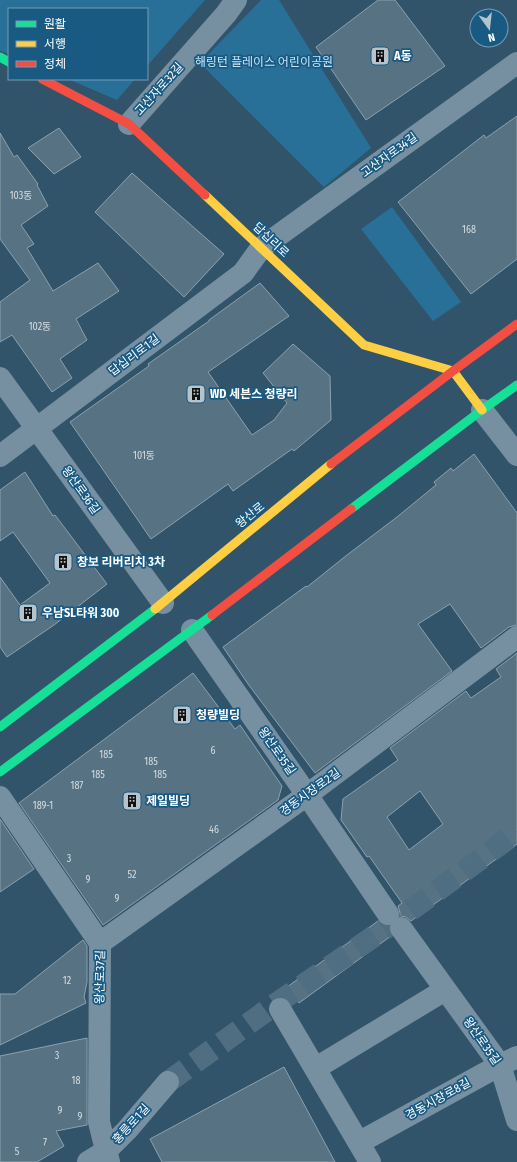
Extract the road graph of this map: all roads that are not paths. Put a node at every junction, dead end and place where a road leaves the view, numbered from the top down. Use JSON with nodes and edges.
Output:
{"nodes":[{"id":1,"x":236,"y":0,"type":"edge"},
{"id":2,"x":517,"y":63,"type":"edge"},
{"id":3,"x":44,"y":80,"type":"edge"},
{"id":4,"x":129,"y":124,"type":"junction"},
{"id":5,"x":261,"y":248,"type":"junction"},
{"id":6,"x":517,"y":324,"type":"edge"},
{"id":7,"x":453,"y":371,"type":"junction"},
{"id":8,"x":0,"y":378,"type":"edge"},
{"id":9,"x":517,"y":385,"type":"edge"},
{"id":10,"x":482,"y":410,"type":"junction"},
{"id":11,"x":37,"y":429,"type":"junction"},
{"id":12,"x":517,"y":455,"type":"edge"},
{"id":13,"x":0,"y":456,"type":"edge"},
{"id":14,"x":163,"y":603,"type":"junction"},
{"id":15,"x":192,"y":630,"type":"junction"},
{"id":16,"x":517,"y":637,"type":"edge"},
{"id":17,"x":0,"y":727,"type":"edge"},
{"id":18,"x":0,"y":772,"type":"edge"},
{"id":19,"x":307,"y":795,"type":"junction"},
{"id":20,"x":0,"y":797,"type":"edge"},
{"id":21,"x":100,"y":943,"type":"junction"},
{"id":22,"x":445,"y":990,"type":"junction"},
{"id":23,"x":280,"y":1009,"type":"dead end"},
{"id":24,"x":508,"y":1061,"type":"edge"},
{"id":25,"x":316,"y":1068,"type":"junction"},
{"id":26,"x":168,"y":1082,"type":"tunnel mouth"},
{"id":27,"x":517,"y":1120,"type":"edge"},
{"id":28,"x":360,"y":1142,"type":"junction"},
{"id":29,"x":101,"y":1158,"type":"edge"},
{"id":30,"x":370,"y":1162,"type":"edge"}],
"edges":[{"from":1,"to":4,"type":"street","name":"고산자로32길"},
{"from":2,"to":5,"type":"street","name":"고산자로34길"},
{"from":3,"to":4,"type":"main road","name":"답십리로"},
{"from":4,"to":5,"type":"main road","name":"답십리로"},
{"from":5,"to":7,"type":"main road","name":"답십리로"},
{"from":5,"to":11,"type":"street","name":"답십리로1길"},
{"from":6,"to":7,"type":"main road","name":"왕산로"},
{"from":7,"to":10,"type":"main road"},
{"from":7,"to":14,"type":"main road","name":"왕산로"},
{"from":8,"to":11,"type":"street","name":"왕산로36길"},
{"from":9,"to":10,"type":"main road"},
{"from":10,"to":12,"type":"street"},
{"from":10,"to":15,"type":"main road"},
{"from":11,"to":13,"type":"street","name":"답십리로1길"},
{"from":11,"to":14,"type":"street","name":"왕산로36길"},
{"from":14,"to":17,"type":"main road","name":"왕산로"},
{"from":15,"to":18,"type":"main road"},
{"from":15,"to":19,"type":"street","name":"왕산로35길"},
{"from":16,"to":19,"type":"street","name":"경동시장로2길"},
{"from":19,"to":21,"type":"street","name":"경동시장로2길"},
{"from":19,"to":22,"type":"street","name":"왕산로35길"},
{"from":20,"to":21,"type":"street","name":"왕산로37길"},
{"from":21,"to":29,"type":"street","name":"왕산로37길"},
{"from":22,"to":24,"type":"street","name":"왕산로35길"},
{"from":22,"to":25,"type":"street"},
{"from":23,"to":25,"type":"street"},
{"from":24,"to":27,"type":"street","name":"왕산로35길"},
{"from":24,"to":28,"type":"street","name":"경동시장로8길"},
{"from":25,"to":28,"type":"street"},
{"from":26,"to":29,"type":"street","name":"홍릉로1길"},
{"from":28,"to":30,"type":"street"}]}
